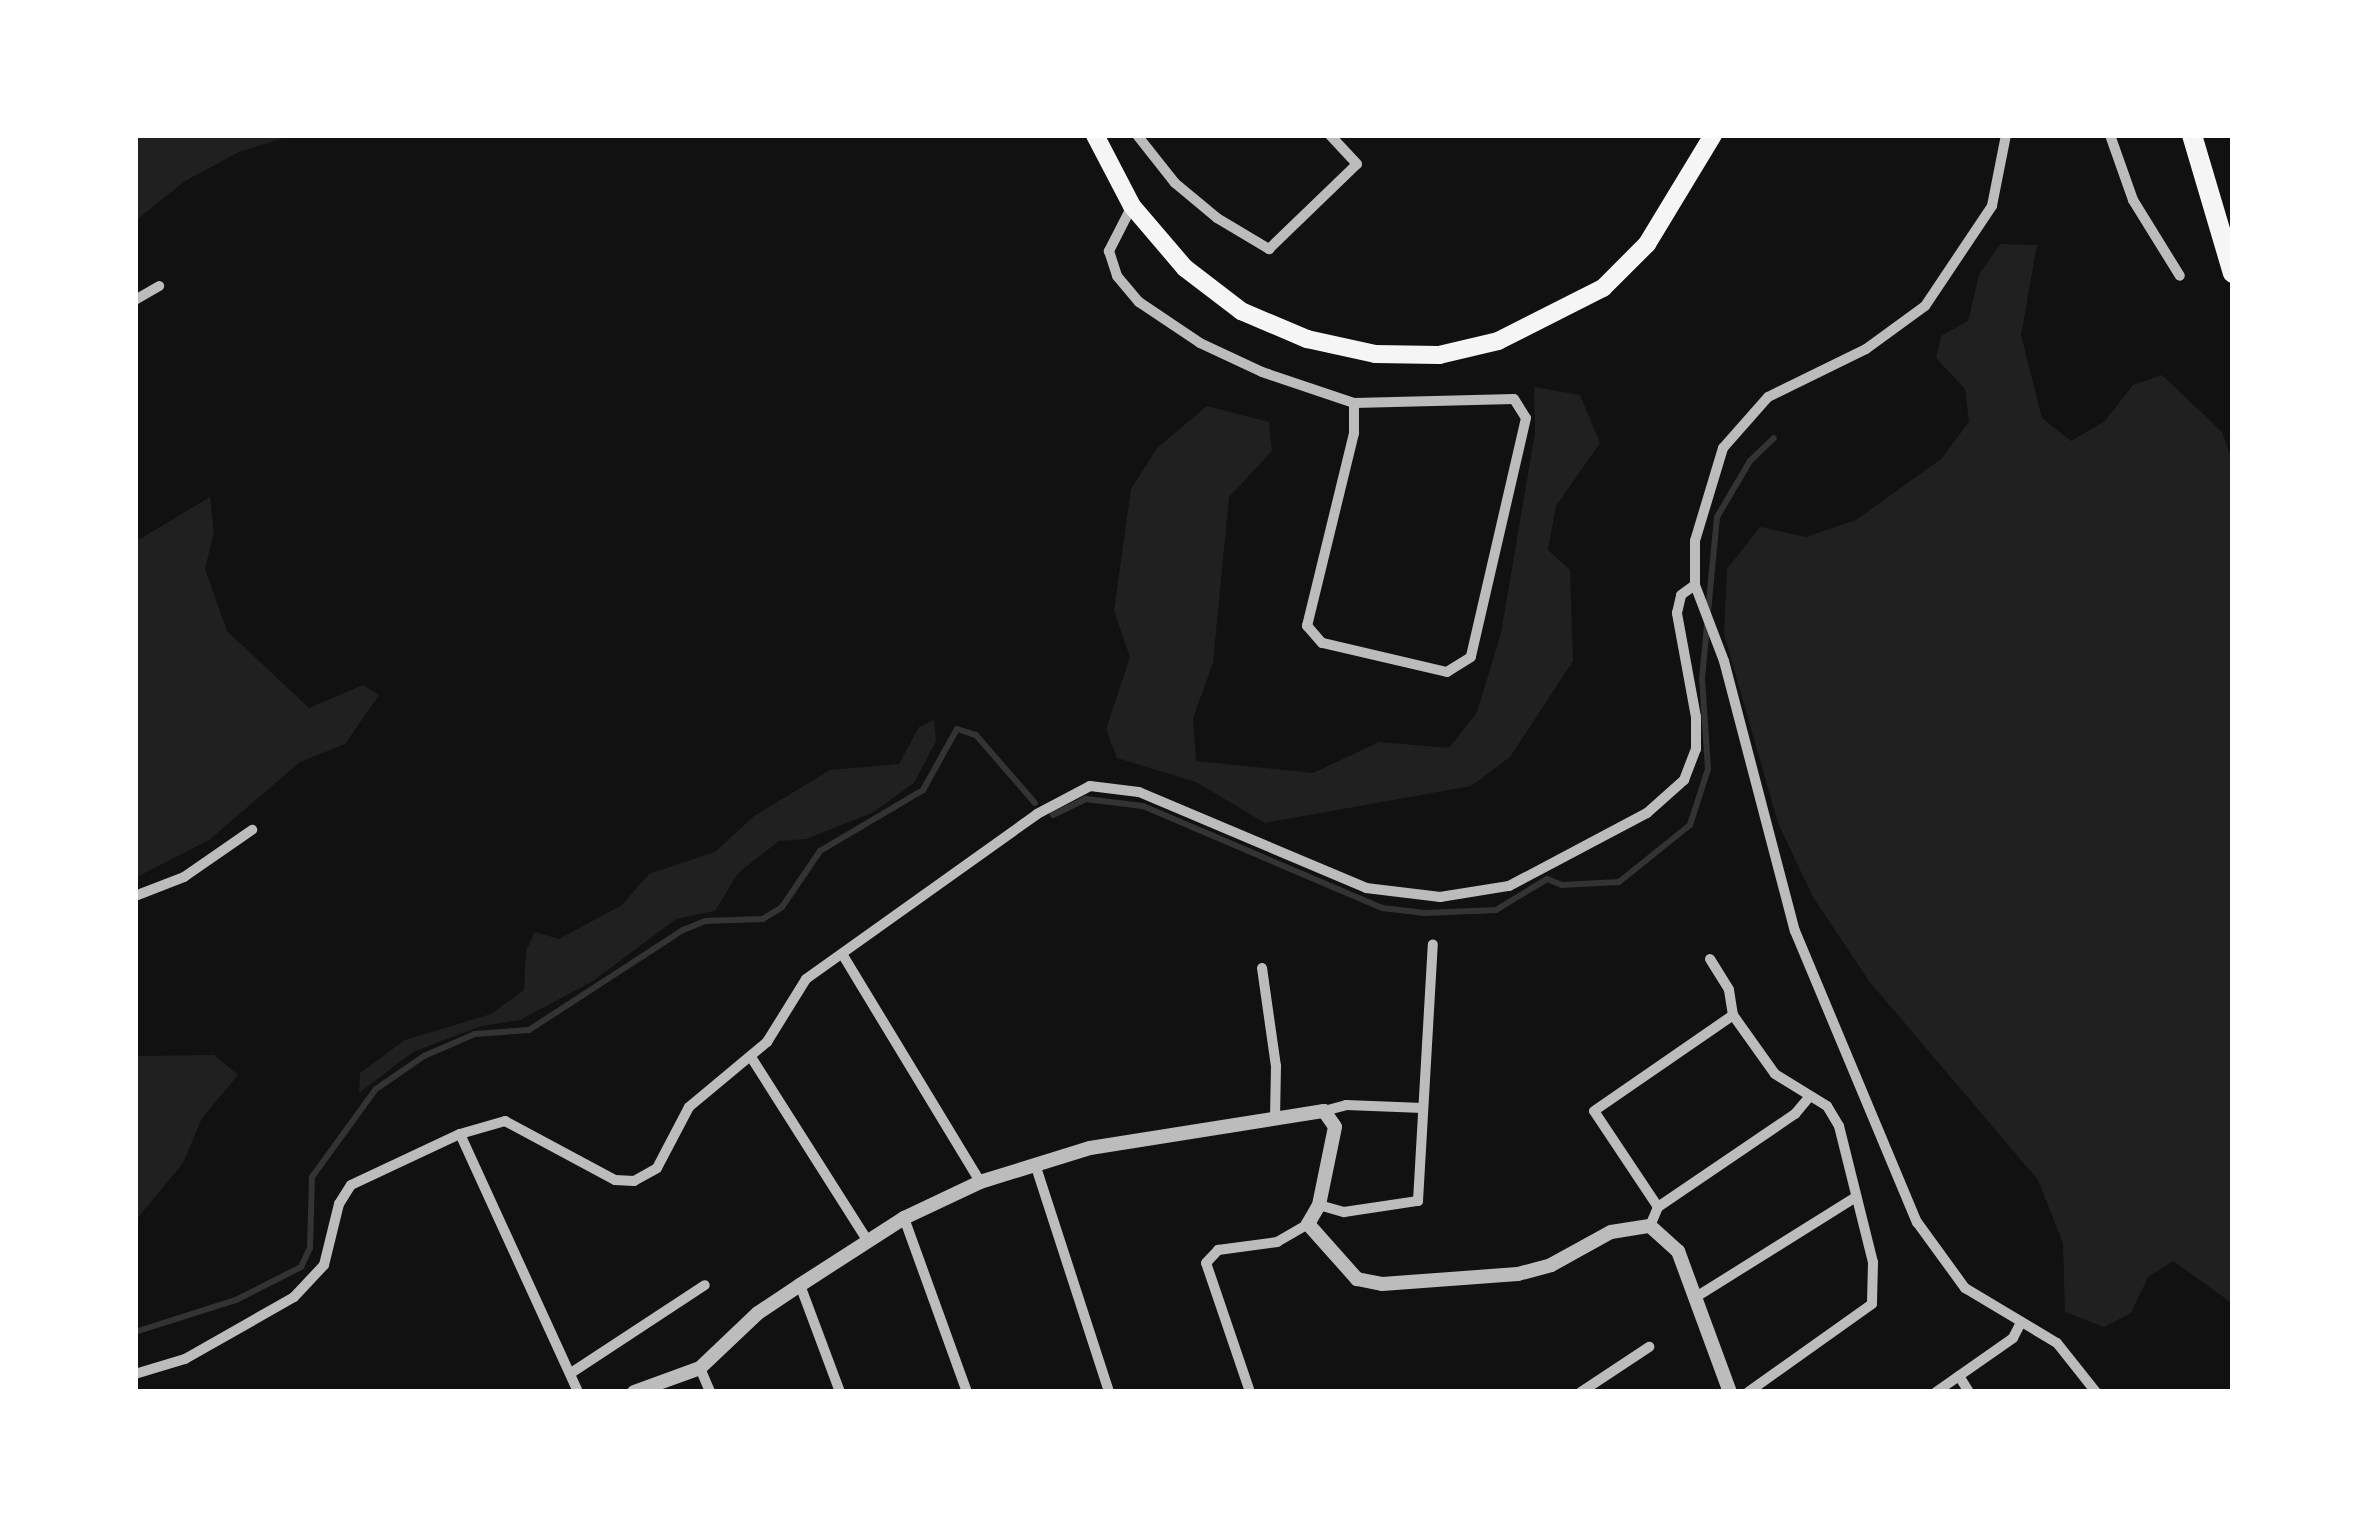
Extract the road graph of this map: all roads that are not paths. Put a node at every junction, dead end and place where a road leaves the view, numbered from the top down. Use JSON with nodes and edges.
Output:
{"nodes":[{"id":1,"x":1094,"y":135,"type":"edge"},
{"id":2,"x":1137,"y":135,"type":"edge"},
{"id":3,"x":1330,"y":135,"type":"edge"},
{"id":4,"x":1713,"y":135,"type":"edge"},
{"id":5,"x":2006,"y":135,"type":"edge"},
{"id":6,"x":2110,"y":135,"type":"edge"},
{"id":7,"x":2192,"y":135,"type":"edge"},
{"id":8,"x":1132,"y":206,"type":"junction"},
{"id":9,"x":2233,"y":273,"type":"edge"},
{"id":10,"x":2180,"y":276,"type":"dead end"},
{"id":11,"x":159,"y":286,"type":"dead end"},
{"id":12,"x":135,"y":300,"type":"edge"},
{"id":13,"x":1354,"y":404,"type":"junction"},
{"id":14,"x":1696,"y":586,"type":"junction"},
{"id":15,"x":252,"y":830,"type":"dead end"},
{"id":16,"x":135,"y":896,"type":"edge"},
{"id":17,"x":1433,"y":944,"type":"dead end"},
{"id":18,"x":844,"y":957,"type":"junction"},
{"id":19,"x":1710,"y":959,"type":"dead end"},
{"id":20,"x":1262,"y":968,"type":"dead end"},
{"id":21,"x":1733,"y":1015,"type":"junction"},
{"id":22,"x":750,"y":1057,"type":"junction"},
{"id":23,"x":1810,"y":1096,"type":"junction"},
{"id":24,"x":1423,"y":1108,"type":"junction"},
{"id":25,"x":1324,"y":1111,"type":"junction"},
{"id":26,"x":1275,"y":1118,"type":"junction"},
{"id":27,"x":460,"y":1134,"type":"junction"},
{"id":28,"x":1036,"y":1164,"type":"junction"},
{"id":29,"x":980,"y":1182,"type":"junction"},
{"id":30,"x":1856,"y":1197,"type":"junction"},
{"id":31,"x":1319,"y":1205,"type":"junction"},
{"id":32,"x":1658,"y":1207,"type":"junction"},
{"id":33,"x":904,"y":1218,"type":"junction"},
{"id":34,"x":1308,"y":1224,"type":"junction"},
{"id":35,"x":1650,"y":1226,"type":"junction"},
{"id":36,"x":867,"y":1240,"type":"junction"},
{"id":37,"x":800,"y":1284,"type":"junction"},
{"id":38,"x":705,"y":1285,"type":"dead end"},
{"id":39,"x":1696,"y":1297,"type":"junction"},
{"id":40,"x":2021,"y":1322,"type":"junction"},
{"id":41,"x":1649,"y":1347,"type":"dead end"},
{"id":42,"x":700,"y":1368,"type":"junction"},
{"id":43,"x":570,"y":1373,"type":"junction"},
{"id":44,"x":135,"y":1374,"type":"edge"},
{"id":45,"x":1959,"y":1376,"type":"junction"},
{"id":46,"x":1585,"y":1391,"type":"edge"},
{"id":47,"x":578,"y":1392,"type":"edge"},
{"id":48,"x":634,"y":1392,"type":"edge"},
{"id":49,"x":710,"y":1392,"type":"edge"},
{"id":50,"x":840,"y":1392,"type":"edge"},
{"id":51,"x":967,"y":1392,"type":"edge"},
{"id":52,"x":1109,"y":1392,"type":"edge"},
{"id":53,"x":1250,"y":1392,"type":"edge"},
{"id":54,"x":1730,"y":1392,"type":"edge"},
{"id":55,"x":1748,"y":1392,"type":"edge"},
{"id":56,"x":1936,"y":1392,"type":"edge"},
{"id":57,"x":1969,"y":1392,"type":"edge"},
{"id":58,"x":2096,"y":1392,"type":"edge"}],
"edges":[{"from":1,"to":8,"type":"main road"},
{"from":2,"to":3,"type":"street"},
{"from":4,"to":8,"type":"main road"},
{"from":5,"to":14,"type":"street"},
{"from":6,"to":10,"type":"street"},
{"from":7,"to":9,"type":"highway"},
{"from":8,"to":13,"type":"street"},
{"from":11,"to":12,"type":"street"},
{"from":13,"to":13,"type":"street"},
{"from":14,"to":18,"type":"street"},
{"from":14,"to":40,"type":"street"},
{"from":15,"to":16,"type":"street"},
{"from":17,"to":24,"type":"street"},
{"from":18,"to":22,"type":"street"},
{"from":18,"to":29,"type":"street"},
{"from":19,"to":21,"type":"street"},
{"from":20,"to":26,"type":"street"},
{"from":21,"to":23,"type":"street"},
{"from":21,"to":32,"type":"street"},
{"from":22,"to":27,"type":"street"},
{"from":22,"to":36,"type":"street"},
{"from":23,"to":30,"type":"street"},
{"from":23,"to":32,"type":"street"},
{"from":24,"to":25,"type":"street"},
{"from":24,"to":31,"type":"street"},
{"from":25,"to":26,"type":"street"},
{"from":25,"to":31,"type":"street"},
{"from":26,"to":28,"type":"street"},
{"from":27,"to":43,"type":"street"},
{"from":27,"to":44,"type":"street"},
{"from":28,"to":29,"type":"street"},
{"from":28,"to":52,"type":"street"},
{"from":29,"to":33,"type":"street"},
{"from":30,"to":39,"type":"street"},
{"from":30,"to":55,"type":"street"},
{"from":31,"to":34,"type":"street"},
{"from":32,"to":35,"type":"street"},
{"from":33,"to":36,"type":"street"},
{"from":33,"to":51,"type":"street"},
{"from":34,"to":35,"type":"street"},
{"from":34,"to":53,"type":"street"},
{"from":35,"to":39,"type":"street"},
{"from":36,"to":37,"type":"street"},
{"from":37,"to":42,"type":"street"},
{"from":37,"to":50,"type":"street"},
{"from":38,"to":43,"type":"street"},
{"from":39,"to":54,"type":"street"},
{"from":40,"to":45,"type":"street"},
{"from":40,"to":58,"type":"street"},
{"from":41,"to":46,"type":"street"},
{"from":42,"to":48,"type":"street"},
{"from":42,"to":49,"type":"street"},
{"from":43,"to":47,"type":"street"},
{"from":45,"to":56,"type":"street"},
{"from":45,"to":57,"type":"street"}]}
